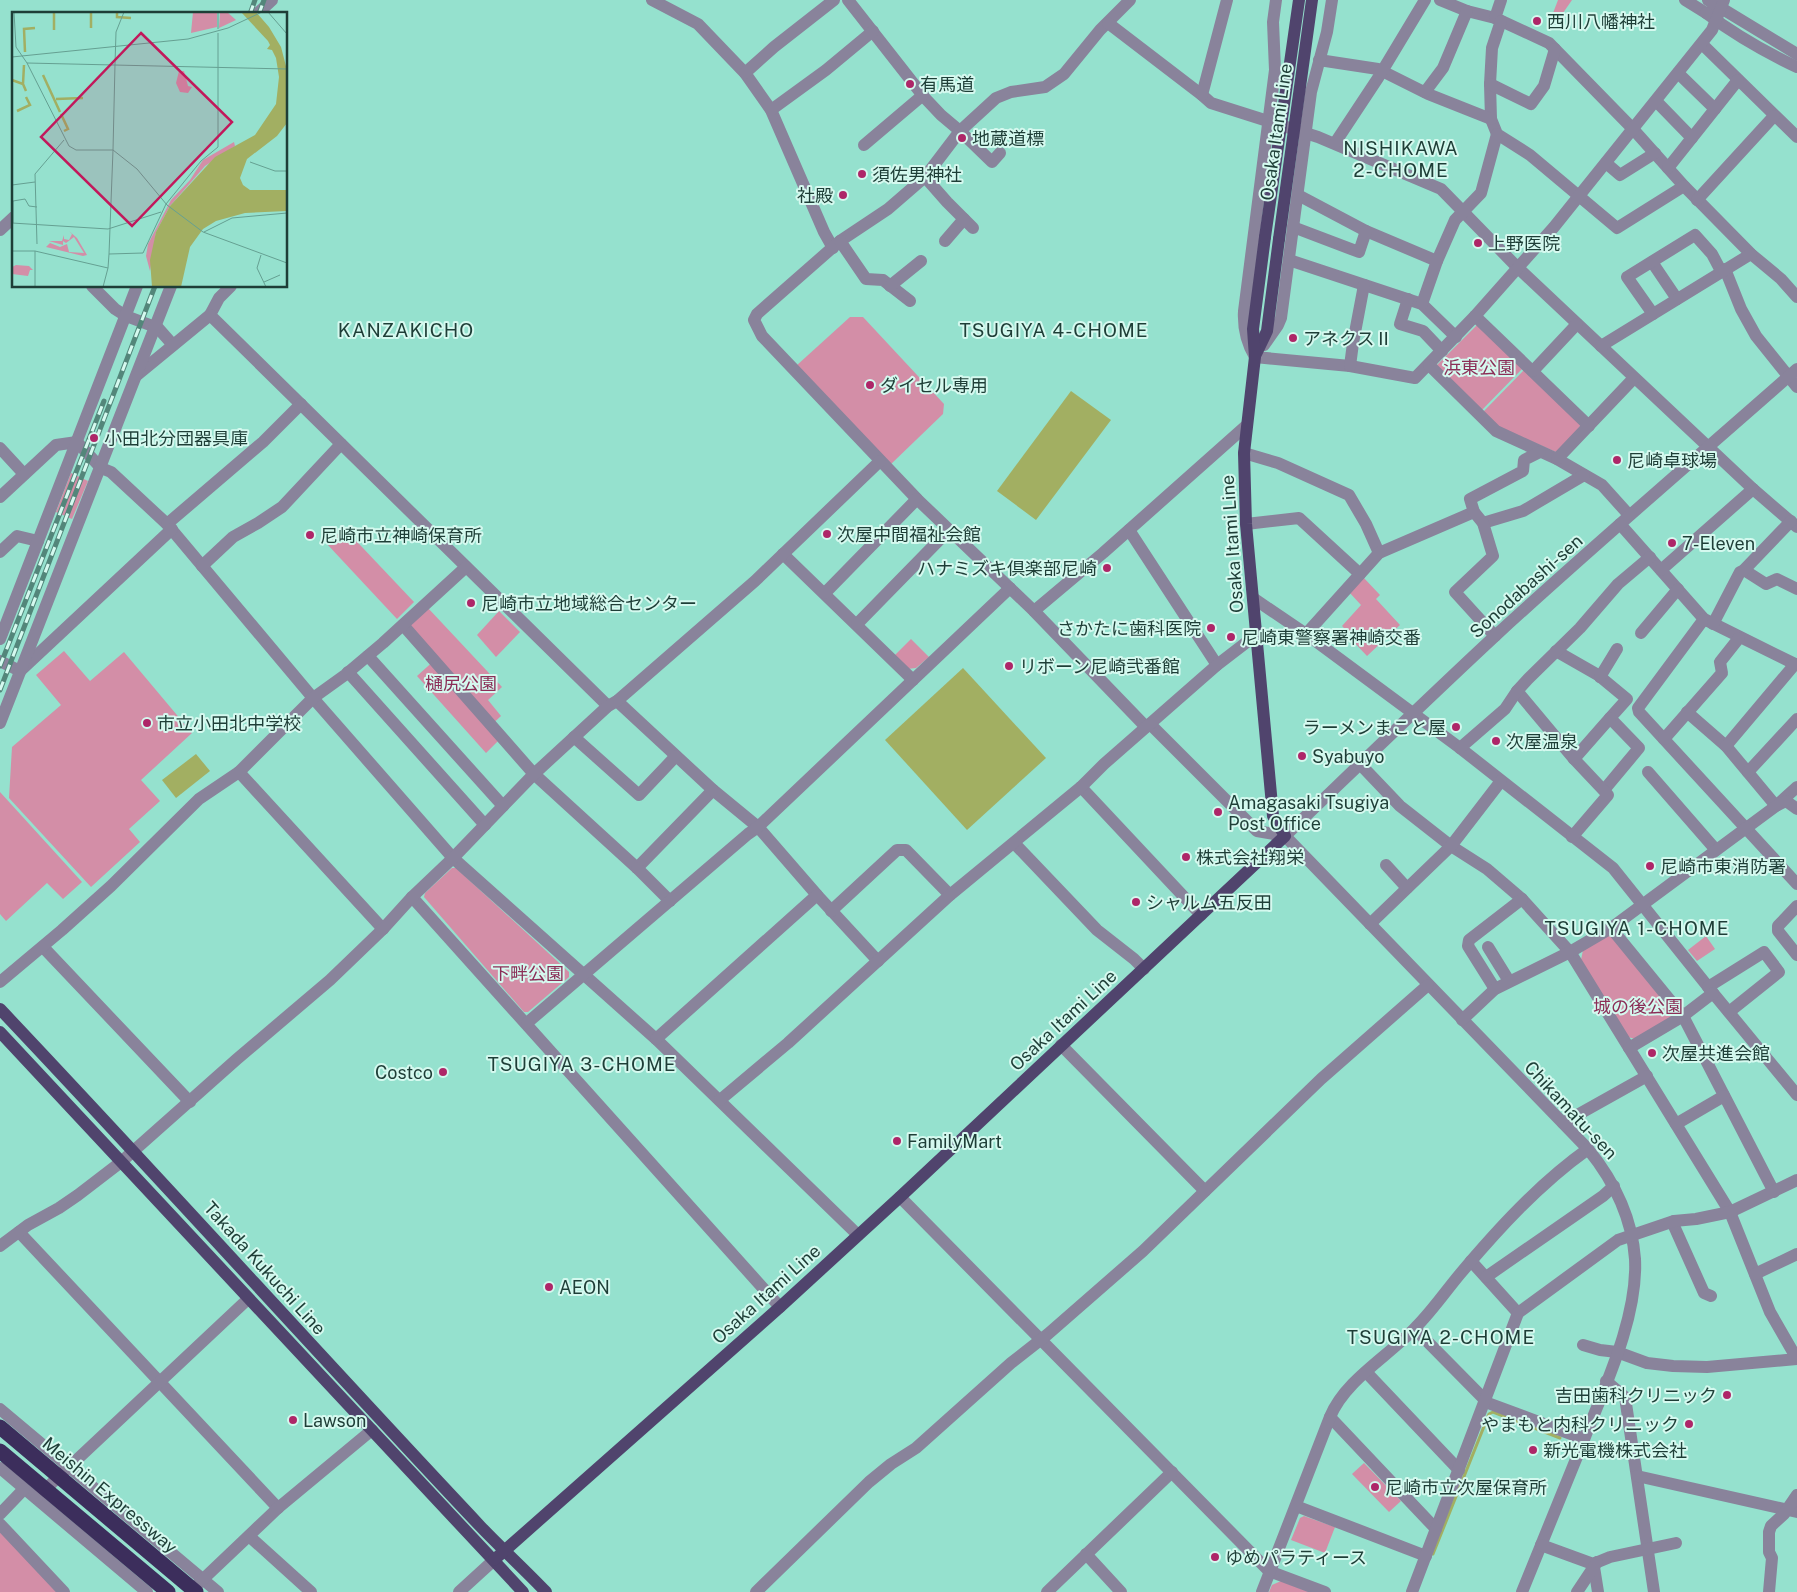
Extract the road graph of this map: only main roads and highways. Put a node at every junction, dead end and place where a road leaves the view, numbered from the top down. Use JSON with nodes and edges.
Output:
{"nodes":[{"id":1,"x":1299,"y":0,"type":"edge"},
{"id":2,"x":1312,"y":0,"type":"edge"},
{"id":3,"x":1255,"y":357,"type":"junction"},
{"id":4,"x":0,"y":1008,"type":"edge"},
{"id":5,"x":0,"y":1032,"type":"edge"},
{"id":6,"x":0,"y":1427,"type":"edge"},
{"id":7,"x":0,"y":1451,"type":"edge"},
{"id":8,"x":504,"y":1551,"type":"junction"},
{"id":9,"x":494,"y":1560,"type":"junction"},
{"id":10,"x":200,"y":1586,"type":"edge"},
{"id":11,"x":168,"y":1592,"type":"edge"},
{"id":12,"x":523,"y":1592,"type":"edge"},
{"id":13,"x":546,"y":1592,"type":"edge"}],
"edges":[{"from":1,"to":3,"type":"main road","name":"Osaka Itami Line","bridge":true},
{"from":2,"to":3,"type":"main road","name":"Osaka Itami Line","bridge":true},
{"from":3,"to":8,"type":"main road","name":"Osaka Itami Line"},
{"from":4,"to":8,"type":"main road","name":"Takada Kukuchi Line"},
{"from":5,"to":9,"type":"main road","name":"Takada Kukuchi Line"},
{"from":6,"to":10,"type":"highway","name":"Meishin Expressway","bridge":true},
{"from":7,"to":11,"type":"highway","name":"Meishin Expressway","bridge":true},
{"from":8,"to":9,"type":"main road","name":"Osaka Itami Line"},
{"from":8,"to":13,"type":"main road"},
{"from":9,"to":12,"type":"main road"}]}
